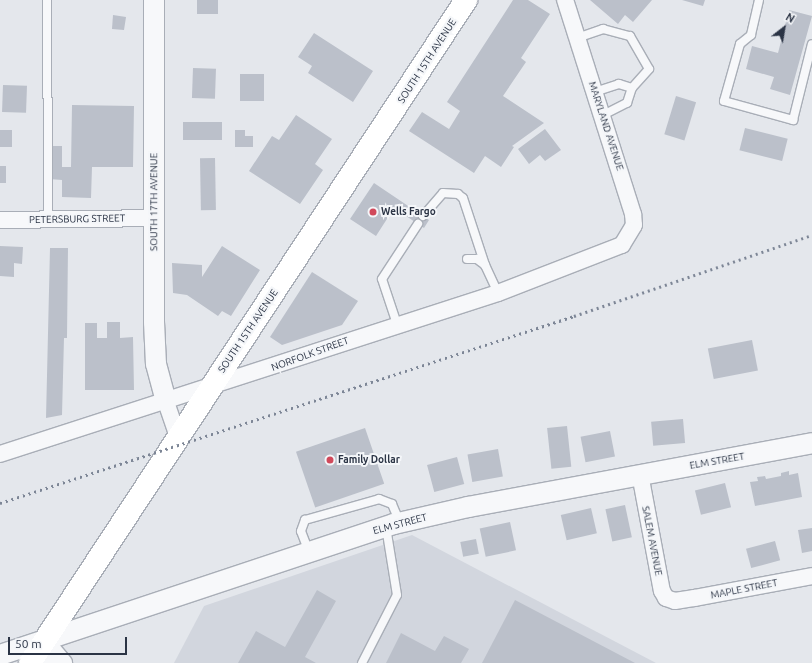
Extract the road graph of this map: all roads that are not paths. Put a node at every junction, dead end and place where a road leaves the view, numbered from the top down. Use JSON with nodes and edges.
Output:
{"nodes":[{"id":1,"x":47,"y":0,"type":"edge"},
{"id":2,"x":154,"y":0,"type":"edge"},
{"id":3,"x":466,"y":0,"type":"edge"},
{"id":4,"x":565,"y":0,"type":"edge"},
{"id":5,"x":759,"y":0,"type":"edge"},
{"id":6,"x":577,"y":38,"type":"junction"},
{"id":7,"x":812,"y":44,"type":"edge"},
{"id":8,"x":632,"y":88,"type":"junction"},
{"id":9,"x":595,"y":92,"type":"junction"},
{"id":10,"x":603,"y":115,"type":"junction"},
{"id":11,"x":423,"y":216,"type":"dead end"},
{"id":12,"x":154,"y":218,"type":"junction"},
{"id":13,"x":48,"y":219,"type":"junction"},
{"id":14,"x":0,"y":220,"type":"edge"},
{"id":15,"x":418,"y":224,"type":"dead end"},
{"id":16,"x":617,"y":248,"type":"joint"},
{"id":17,"x":467,"y":259,"type":"dead end"},
{"id":18,"x":485,"y":265,"type":"junction"},
{"id":19,"x":498,"y":292,"type":"junction"},
{"id":20,"x":397,"y":324,"type":"junction"},
{"id":21,"x":210,"y":388,"type":"junction"},
{"id":22,"x":166,"y":402,"type":"junction"},
{"id":23,"x":178,"y":436,"type":"junction"},
{"id":24,"x":812,"y":443,"type":"edge"},
{"id":25,"x":0,"y":454,"type":"edge"},
{"id":26,"x":640,"y":474,"type":"junction"},
{"id":27,"x":393,"y":525,"type":"junction"},
{"id":28,"x":309,"y":552,"type":"junction"},
{"id":29,"x":812,"y":576,"type":"edge"},
{"id":30,"x":675,"y":601,"type":"joint"},
{"id":31,"x":45,"y":640,"type":"junction"},
{"id":32,"x":0,"y":655,"type":"edge"},
{"id":33,"x":30,"y":663,"type":"edge"},
{"id":34,"x":47,"y":663,"type":"edge"},
{"id":35,"x":64,"y":663,"type":"edge"},
{"id":36,"x":362,"y":663,"type":"edge"}],
"edges":[{"from":1,"to":13,"type":"lane"},
{"from":2,"to":12,"type":"street","name":"SOUTH 17TH AVENUE"},
{"from":3,"to":21,"type":"main road","name":"SOUTH 15TH AVENUE"},
{"from":4,"to":6,"type":"street","name":"MARYLAND AVENUE"},
{"from":5,"to":7,"type":"lane"},
{"from":6,"to":8,"type":"lane"},
{"from":6,"to":9,"type":"street","name":"MARYLAND AVENUE"},
{"from":8,"to":9,"type":"lane"},
{"from":8,"to":10,"type":"lane"},
{"from":9,"to":10,"type":"street","name":"MARYLAND AVENUE"},
{"from":10,"to":16,"type":"street","name":"MARYLAND AVENUE"},
{"from":11,"to":18,"type":"lane"},
{"from":12,"to":13,"type":"street","name":"PETERSBURG STREET"},
{"from":12,"to":22,"type":"street","name":"SOUTH 17TH AVENUE"},
{"from":13,"to":14,"type":"street","name":"PETERSBURG STREET"},
{"from":15,"to":20,"type":"lane"},
{"from":16,"to":19,"type":"street","name":"NORFOLK STREET"},
{"from":17,"to":18,"type":"lane"},
{"from":18,"to":19,"type":"lane"},
{"from":19,"to":20,"type":"street","name":"NORFOLK STREET"},
{"from":20,"to":21,"type":"street","name":"NORFOLK STREET"},
{"from":21,"to":22,"type":"street","name":"NORFOLK STREET"},
{"from":21,"to":23,"type":"main road","name":"SOUTH 15TH AVENUE"},
{"from":22,"to":23,"type":"street"},
{"from":22,"to":25,"type":"street","name":"NORFOLK STREET"},
{"from":23,"to":31,"type":"main road","name":"SOUTH 15TH AVENUE"},
{"from":24,"to":26,"type":"street","name":"ELM STREET"},
{"from":26,"to":27,"type":"street","name":"ELM STREET"},
{"from":26,"to":30,"type":"street","name":"SALEM AVENUE"},
{"from":27,"to":28,"type":"street","name":"ELM STREET"},
{"from":27,"to":28,"type":"lane"},
{"from":27,"to":36,"type":"lane"},
{"from":28,"to":31,"type":"street","name":"ELM STREET"},
{"from":29,"to":30,"type":"street","name":"MAPLE STREET"},
{"from":31,"to":32,"type":"street","name":"ELM STREET"},
{"from":31,"to":33,"type":"main road","name":"SOUTH 15TH AVENUE"},
{"from":31,"to":34,"type":"street"},
{"from":31,"to":35,"type":"street"}]}
